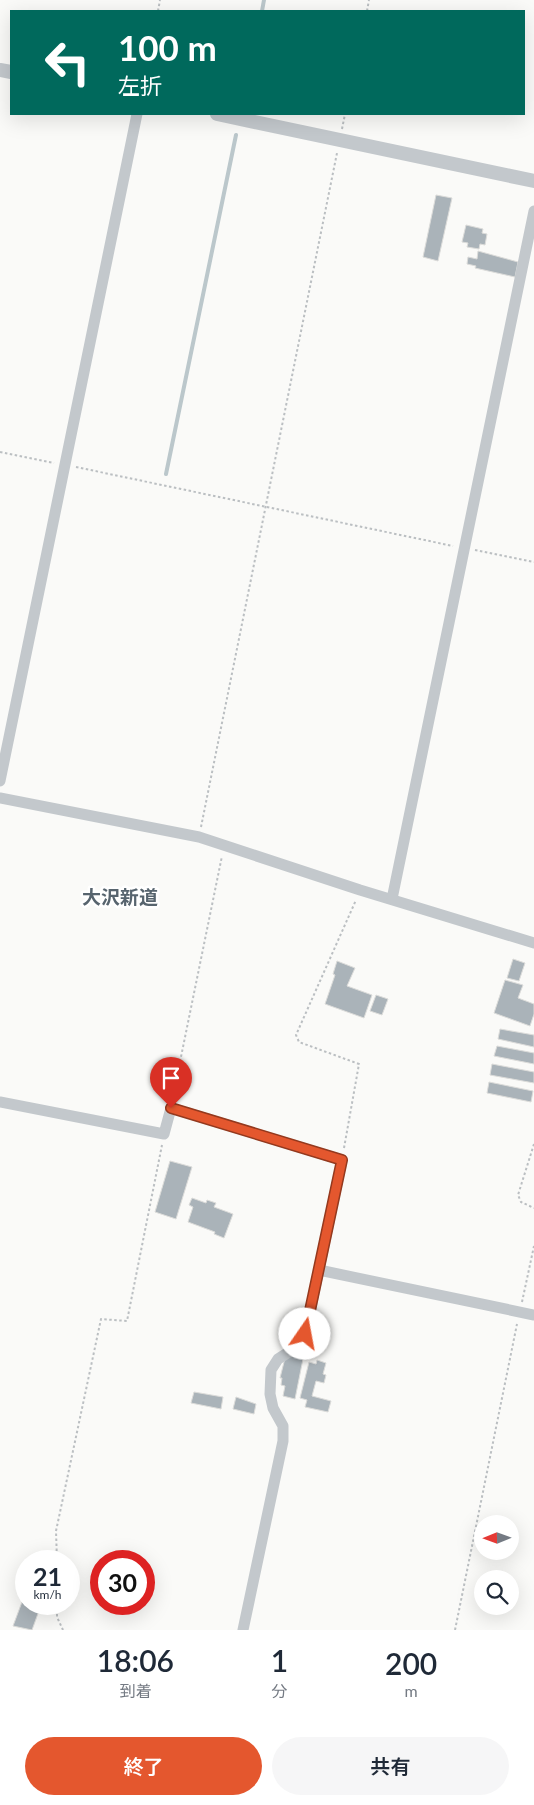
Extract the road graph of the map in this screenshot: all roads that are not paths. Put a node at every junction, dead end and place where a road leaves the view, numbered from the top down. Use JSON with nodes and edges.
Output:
{"nodes":[{"id":1,"x":137,"y":115,"type":"edge"},
{"id":2,"x":222,"y":115,"type":"edge"},
{"id":3,"x":534,"y":180,"type":"edge"},
{"id":4,"x":534,"y":211,"type":"edge"},
{"id":5,"x":0,"y":781,"type":"edge"},
{"id":6,"x":0,"y":798,"type":"edge"},
{"id":7,"x":392,"y":899,"type":"junction"},
{"id":8,"x":534,"y":943,"type":"edge"},
{"id":9,"x":0,"y":1102,"type":"edge"},
{"id":10,"x":319,"y":1270,"type":"junction"},
{"id":11,"x":534,"y":1315,"type":"edge"},
{"id":12,"x":243,"y":1630,"type":"edge"}],
"edges":[{"from":1,"to":5,"type":"street"},
{"from":2,"to":3,"type":"street"},
{"from":4,"to":7,"type":"street"},
{"from":6,"to":7,"type":"street"},
{"from":7,"to":8,"type":"street"},
{"from":9,"to":10,"type":"street"},
{"from":10,"to":11,"type":"street"},
{"from":10,"to":12,"type":"street"}]}
